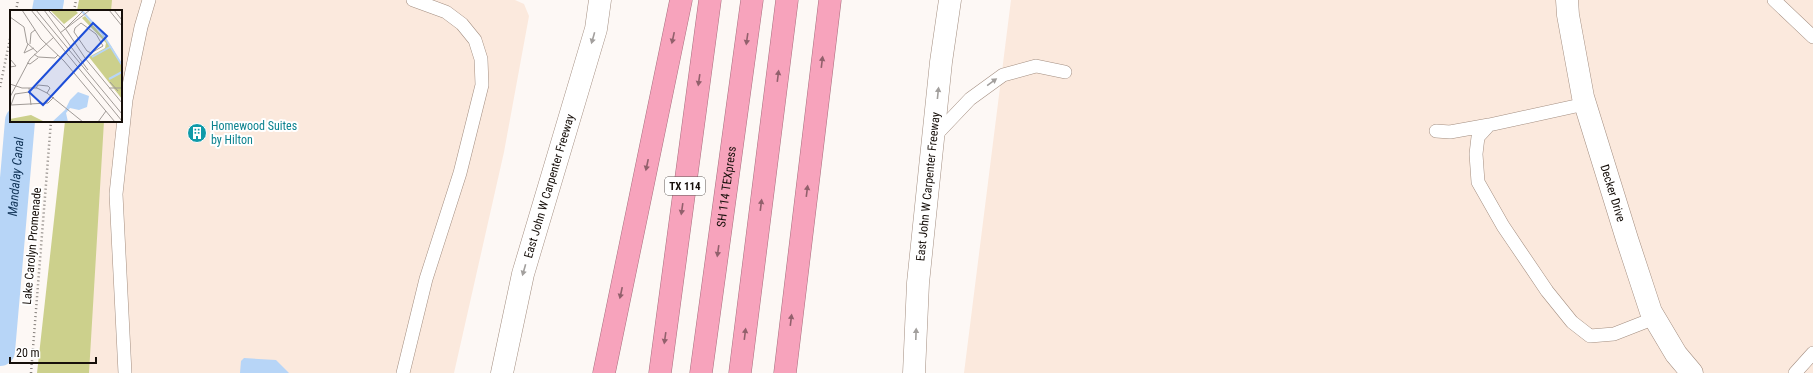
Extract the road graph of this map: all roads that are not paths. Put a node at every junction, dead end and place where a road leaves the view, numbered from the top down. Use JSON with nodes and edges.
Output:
{"nodes":[{"id":1,"x":149,"y":0,"type":"edge"},
{"id":2,"x":413,"y":0,"type":"edge"},
{"id":3,"x":600,"y":0,"type":"edge"},
{"id":4,"x":681,"y":0,"type":"edge"},
{"id":5,"x":710,"y":0,"type":"edge"},
{"id":6,"x":752,"y":0,"type":"edge"},
{"id":7,"x":788,"y":0,"type":"edge"},
{"id":8,"x":830,"y":0,"type":"edge"},
{"id":9,"x":950,"y":0,"type":"edge"},
{"id":10,"x":1567,"y":0,"type":"edge"},
{"id":11,"x":1774,"y":0,"type":"edge"},
{"id":12,"x":1813,"y":37,"type":"edge"},
{"id":13,"x":1065,"y":72,"type":"dead end"},
{"id":14,"x":1585,"y":104,"type":"junction"},
{"id":15,"x":1489,"y":125,"type":"junction"},
{"id":16,"x":1436,"y":131,"type":"dead end"},
{"id":17,"x":933,"y":138,"type":"junction"},
{"id":18,"x":1656,"y":318,"type":"junction"},
{"id":19,"x":1811,"y":358,"type":"edge"},
{"id":20,"x":125,"y":373,"type":"edge"},
{"id":21,"x":403,"y":373,"type":"edge"},
{"id":22,"x":502,"y":373,"type":"edge"},
{"id":23,"x":604,"y":373,"type":"edge"},
{"id":24,"x":660,"y":373,"type":"edge"},
{"id":25,"x":701,"y":373,"type":"edge"},
{"id":26,"x":740,"y":373,"type":"edge"},
{"id":27,"x":785,"y":373,"type":"edge"},
{"id":28,"x":914,"y":373,"type":"edge"},
{"id":29,"x":1692,"y":373,"type":"edge"},
{"id":30,"x":1795,"y":373,"type":"edge"}],
"edges":[{"from":1,"to":20,"type":"lane"},
{"from":2,"to":21,"type":"lane"},
{"from":3,"to":22,"type":"main road","name":"East John W Carpenter Freeway","one_way":true},
{"from":4,"to":23,"type":"highway","one_way":true},
{"from":5,"to":24,"type":"highway","number":"TX 114","one_way":true},
{"from":6,"to":25,"type":"highway","name":"SH 114 TEXpress","one_way":true},
{"from":26,"to":7,"type":"highway","one_way":true},
{"from":27,"to":8,"type":"highway","one_way":true},
{"from":17,"to":9,"type":"main road","name":"East John W Carpenter Freeway","one_way":true},
{"from":10,"to":14,"type":"main road","name":"Decker Drive"},
{"from":11,"to":12,"type":"lane"},
{"from":17,"to":13,"type":"lane","one_way":true},
{"from":14,"to":15,"type":"lane"},
{"from":14,"to":18,"type":"main road","name":"Decker Drive"},
{"from":15,"to":16,"type":"lane"},
{"from":15,"to":18,"type":"lane"},
{"from":28,"to":17,"type":"main road","name":"East John W Carpenter Freeway","one_way":true},
{"from":18,"to":29,"type":"main road","name":"Decker Drive"},
{"from":19,"to":30,"type":"lane"}]}
